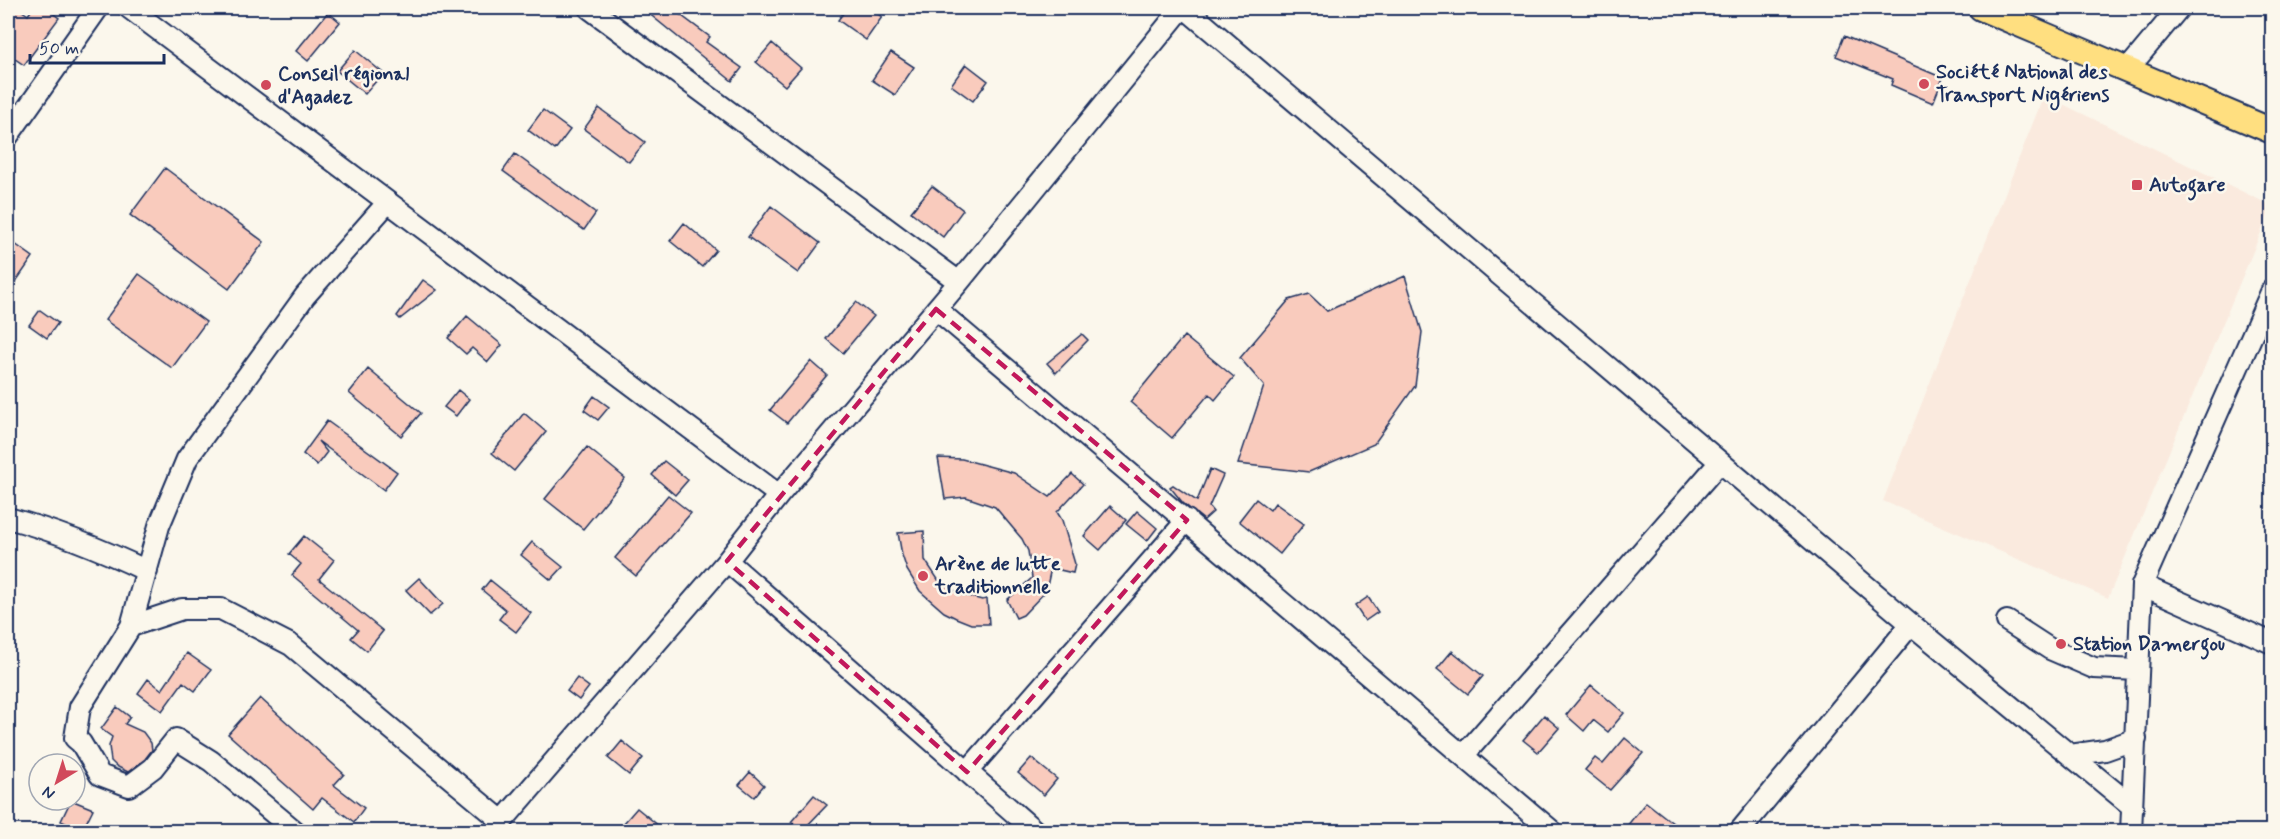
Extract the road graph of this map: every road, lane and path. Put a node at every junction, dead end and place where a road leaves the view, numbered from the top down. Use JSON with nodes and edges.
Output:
{"nodes":[{"id":1,"x":98,"y":8,"type":"edge"},
{"id":2,"x":129,"y":8,"type":"edge"},
{"id":3,"x":589,"y":8,"type":"edge"},
{"id":4,"x":1183,"y":8,"type":"edge"},
{"id":5,"x":1982,"y":8,"type":"edge"},
{"id":6,"x":2179,"y":8,"type":"edge"},
{"id":7,"x":2128,"y":69,"type":"junction"},
{"id":8,"x":2272,"y":130,"type":"edge"},
{"id":9,"x":8,"y":136,"type":"edge"},
{"id":10,"x":388,"y":202,"type":"junction"},
{"id":11,"x":958,"y":282,"type":"junction"},
{"id":12,"x":2272,"y":290,"type":"edge"},
{"id":13,"x":936,"y":309,"type":"junction"},
{"id":14,"x":1720,"y":462,"type":"junction"},
{"id":15,"x":778,"y":495,"type":"junction"},
{"id":16,"x":8,"y":518,"type":"edge"},
{"id":17,"x":1187,"y":520,"type":"junction"},
{"id":18,"x":727,"y":561,"type":"junction"},
{"id":19,"x":147,"y":571,"type":"junction"},
{"id":20,"x":2142,"y":585,"type":"junction"},
{"id":21,"x":2007,"y":621,"type":"dead end"},
{"id":22,"x":1911,"y":624,"type":"junction"},
{"id":23,"x":131,"y":626,"type":"junction"},
{"id":24,"x":2272,"y":644,"type":"edge"},
{"id":25,"x":2138,"y":670,"type":"junction"},
{"id":26,"x":2136,"y":739,"type":"junction"},
{"id":27,"x":1464,"y":755,"type":"junction"},
{"id":28,"x":2070,"y":755,"type":"junction"},
{"id":29,"x":967,"y":772,"type":"junction"},
{"id":30,"x":2133,"y":807,"type":"junction"},
{"id":31,"x":497,"y":826,"type":"edge"},
{"id":32,"x":296,"y":831,"type":"edge"},
{"id":33,"x":1036,"y":831,"type":"edge"},
{"id":34,"x":1553,"y":831,"type":"edge"},
{"id":35,"x":1739,"y":831,"type":"edge"},
{"id":36,"x":2131,"y":831,"type":"edge"}],
"edges":[{"from":1,"to":9,"type":"street"},
{"from":2,"to":10,"type":"street"},
{"from":3,"to":11,"type":"street"},
{"from":4,"to":11,"type":"street"},
{"from":4,"to":14,"type":"street"},
{"from":5,"to":7,"type":"main road"},
{"from":6,"to":7,"type":"street"},
{"from":7,"to":8,"type":"main road"},
{"from":10,"to":15,"type":"street"},
{"from":10,"to":19,"type":"street"},
{"from":11,"to":13,"type":"street"},
{"from":12,"to":20,"type":"street"},
{"from":13,"to":15,"type":"street"},
{"from":13,"to":17,"type":"street"},
{"from":14,"to":22,"type":"street"},
{"from":14,"to":27,"type":"street"},
{"from":15,"to":18,"type":"street"},
{"from":16,"to":19,"type":"street"},
{"from":17,"to":27,"type":"street"},
{"from":17,"to":29,"type":"street"},
{"from":18,"to":29,"type":"street"},
{"from":18,"to":31,"type":"street"},
{"from":19,"to":23,"type":"street"},
{"from":20,"to":24,"type":"street"},
{"from":20,"to":25,"type":"street"},
{"from":21,"to":25,"type":"street"},
{"from":22,"to":28,"type":"street"},
{"from":22,"to":35,"type":"street"},
{"from":23,"to":31,"type":"street"},
{"from":23,"to":32,"type":"street"},
{"from":25,"to":26,"type":"street"},
{"from":26,"to":28,"type":"street"},
{"from":26,"to":30,"type":"street"},
{"from":27,"to":34,"type":"street"},
{"from":28,"to":30,"type":"street"},
{"from":29,"to":33,"type":"street"},
{"from":30,"to":36,"type":"street"}]}
